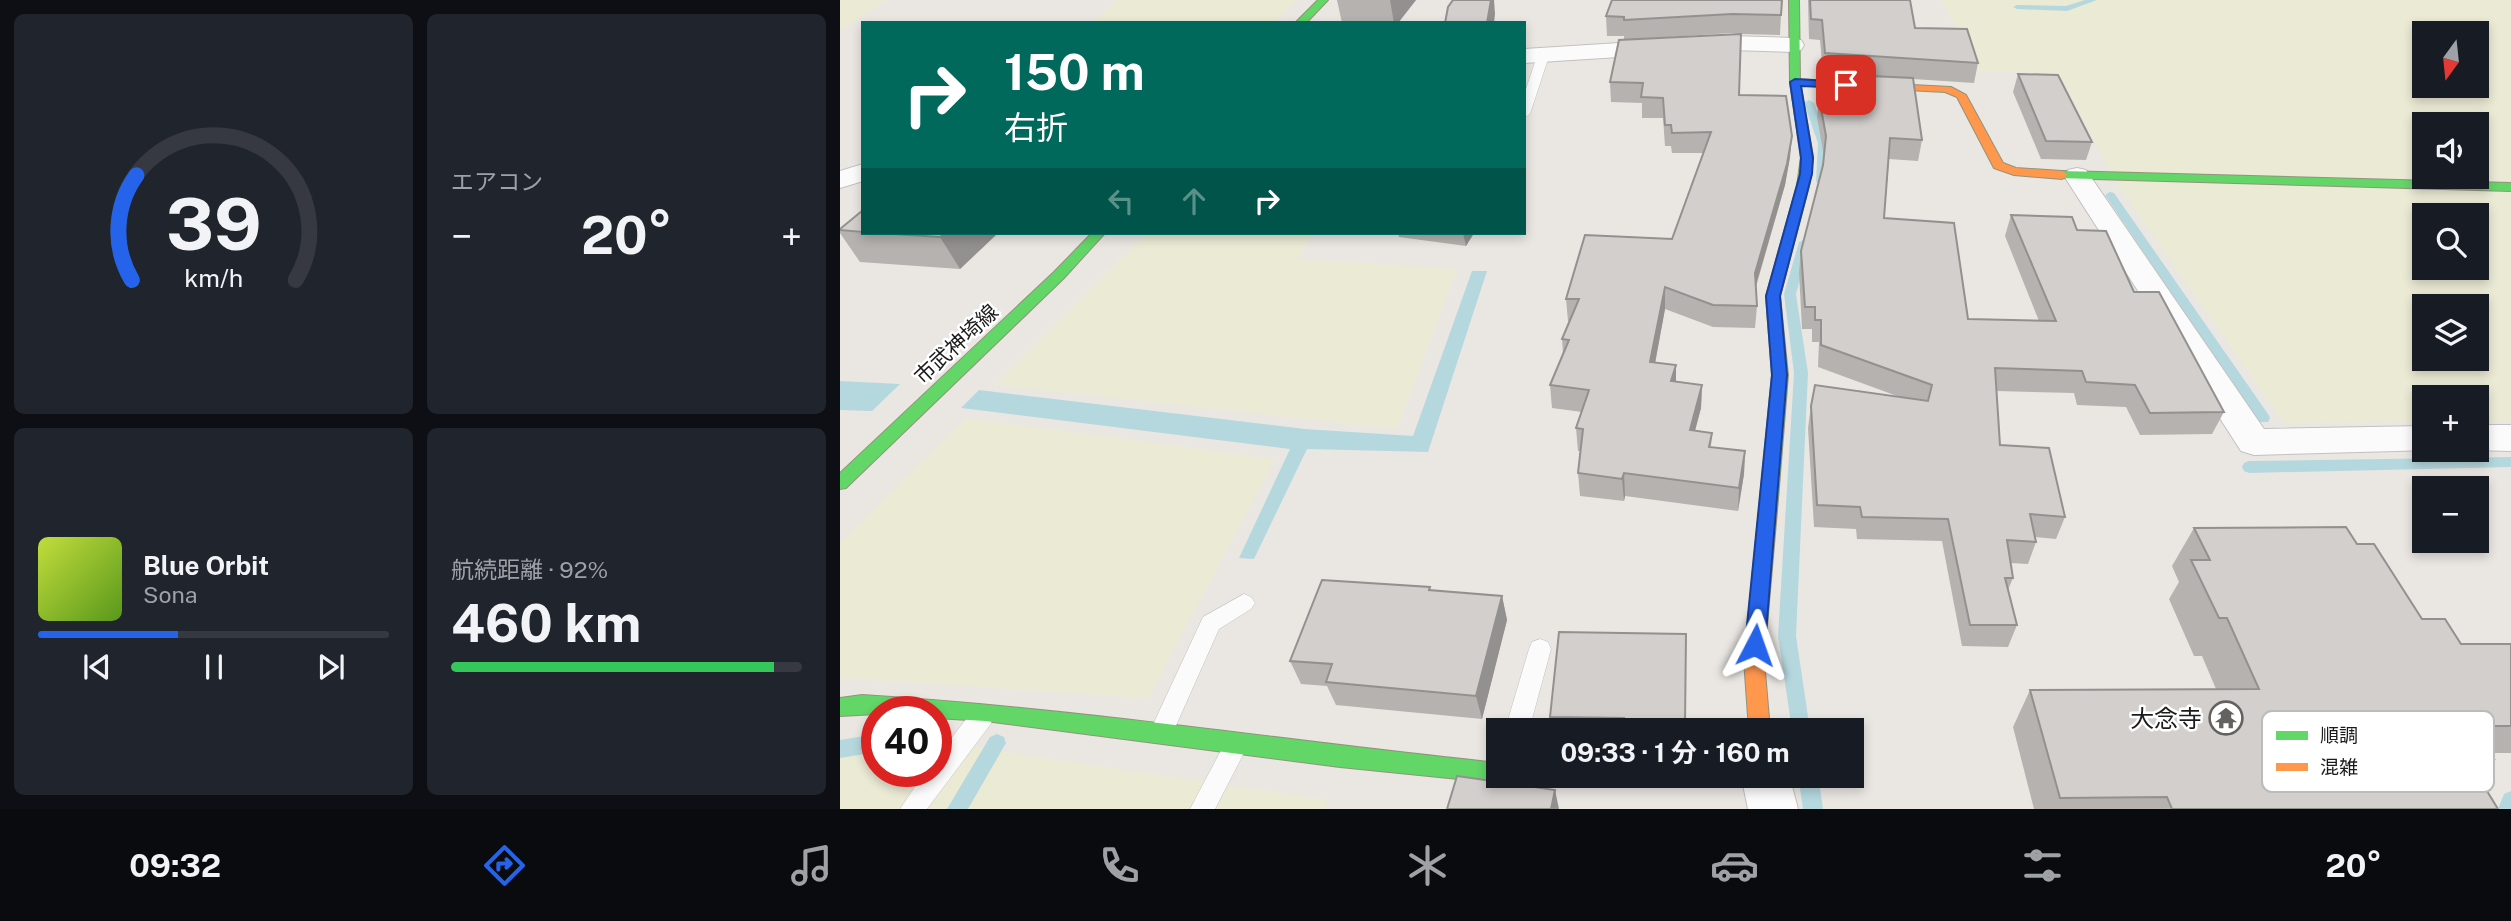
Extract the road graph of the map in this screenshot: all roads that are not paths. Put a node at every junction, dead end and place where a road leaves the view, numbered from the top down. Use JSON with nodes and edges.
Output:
{"nodes":[{"id":1,"x":1323,"y":0,"type":"edge"},
{"id":2,"x":1794,"y":0,"type":"edge"},
{"id":3,"x":1302,"y":21,"type":"edge"},
{"id":4,"x":1793,"y":45,"type":"junction"},
{"id":5,"x":1534,"y":56,"type":"edge"},
{"id":6,"x":1795,"y":82,"type":"junction"},
{"id":7,"x":1526,"y":102,"type":"edge"},
{"id":8,"x":861,"y":173,"type":"edge"},
{"id":9,"x":2077,"y":176,"type":"junction"},
{"id":10,"x":840,"y":180,"type":"edge"},
{"id":11,"x":2511,"y":187,"type":"edge"},
{"id":12,"x":1097,"y":235,"type":"edge"},
{"id":13,"x":2489,"y":438,"type":"edge"},
{"id":14,"x":2511,"y":438,"type":"edge"},
{"id":15,"x":2412,"y":439,"type":"edge"},
{"id":16,"x":840,"y":483,"type":"edge"},
{"id":17,"x":1244,"y":603,"type":"dead end"},
{"id":18,"x":1540,"y":649,"type":"dead end"},
{"id":19,"x":840,"y":707,"type":"edge"},
{"id":20,"x":985,"y":712,"type":"junction"},
{"id":21,"x":1520,"y":718,"type":"edge"},
{"id":22,"x":1759,"y":718,"type":"edge"},
{"id":23,"x":1161,"y":733,"type":"junction"},
{"id":24,"x":1237,"y":743,"type":"junction"},
{"id":25,"x":1486,"y":772,"type":"edge"},
{"id":26,"x":1768,"y":788,"type":"edge"},
{"id":27,"x":912,"y":809,"type":"edge"},
{"id":28,"x":1202,"y":809,"type":"edge"},
{"id":29,"x":1773,"y":809,"type":"edge"}],
"edges":[{"from":1,"to":3,"type":"street"},
{"from":2,"to":4,"type":"street"},
{"from":4,"to":5,"type":"street"},
{"from":4,"to":6,"type":"street"},
{"from":5,"to":7,"type":"lane"},
{"from":6,"to":9,"type":"street"},
{"from":6,"to":22,"type":"street"},
{"from":8,"to":10,"type":"street"},
{"from":9,"to":11,"type":"street"},
{"from":9,"to":15,"type":"street"},
{"from":12,"to":16,"type":"street","name":"市武神埼線"},
{"from":13,"to":14,"type":"street"},
{"from":17,"to":23,"type":"lane"},
{"from":18,"to":21,"type":"lane"},
{"from":19,"to":20,"type":"street"},
{"from":20,"to":23,"type":"street"},
{"from":20,"to":27,"type":"lane"},
{"from":23,"to":24,"type":"street"},
{"from":24,"to":25,"type":"street"},
{"from":24,"to":28,"type":"lane"},
{"from":26,"to":29,"type":"street"}]}
